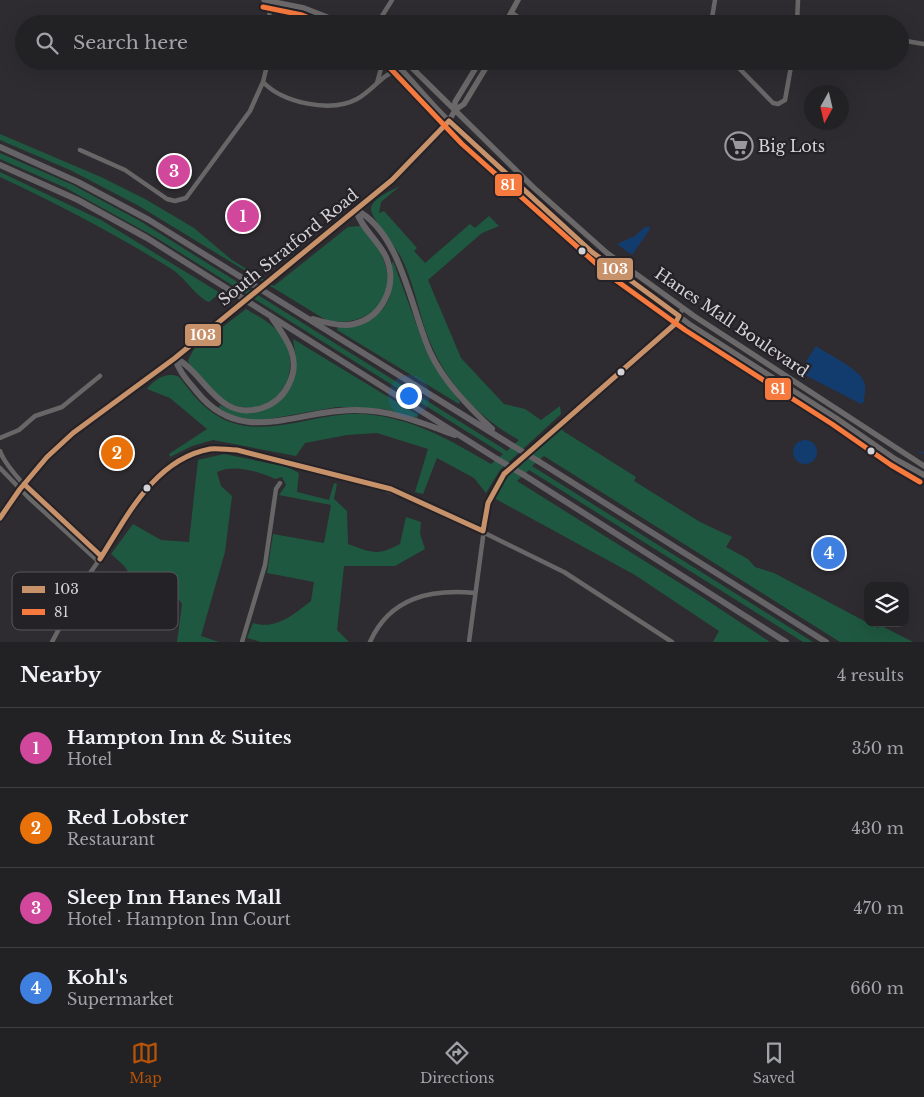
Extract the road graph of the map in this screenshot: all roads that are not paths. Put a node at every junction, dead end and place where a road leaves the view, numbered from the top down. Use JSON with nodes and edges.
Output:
{"nodes":[{"id":1,"x":267,"y":0,"type":"edge"},
{"id":2,"x":392,"y":0,"type":"edge"},
{"id":3,"x":518,"y":0,"type":"edge"},
{"id":4,"x":715,"y":0,"type":"edge"},
{"id":5,"x":798,"y":0,"type":"edge"},
{"id":6,"x":511,"y":12,"type":"junction"},
{"id":7,"x":268,"y":15,"type":"edge"},
{"id":8,"x":322,"y":15,"type":"edge"},
{"id":9,"x":383,"y":15,"type":"edge"},
{"id":10,"x":510,"y":15,"type":"edge"},
{"id":11,"x":515,"y":15,"type":"edge"},
{"id":12,"x":712,"y":15,"type":"edge"},
{"id":13,"x":797,"y":15,"type":"edge"},
{"id":14,"x":909,"y":42,"type":"edge"},
{"id":15,"x":924,"y":44,"type":"edge"},
{"id":16,"x":266,"y":70,"type":"edge"},
{"id":17,"x":381,"y":70,"type":"edge"},
{"id":18,"x":398,"y":70,"type":"edge"},
{"id":19,"x":402,"y":70,"type":"edge"},
{"id":20,"x":415,"y":70,"type":"edge"},
{"id":21,"x":475,"y":70,"type":"edge"},
{"id":22,"x":485,"y":70,"type":"edge"},
{"id":23,"x":741,"y":70,"type":"edge"},
{"id":24,"x":790,"y":70,"type":"edge"},
{"id":25,"x":263,"y":82,"type":"junction"},
{"id":26,"x":377,"y":83,"type":"junction"},
{"id":27,"x":455,"y":110,"type":"junction"},
{"id":28,"x":449,"y":121,"type":"junction"},
{"id":29,"x":0,"y":147,"type":"edge"},
{"id":30,"x":80,"y":150,"type":"dead end"},
{"id":31,"x":0,"y":165,"type":"edge"},
{"id":32,"x":356,"y":210,"type":"junction"},
{"id":33,"x":683,"y":308,"type":"junction"},
{"id":34,"x":270,"y":315,"type":"junction"},
{"id":35,"x":679,"y":316,"type":"junction"},
{"id":36,"x":305,"y":317,"type":"junction"},
{"id":37,"x":174,"y":358,"type":"junction"},
{"id":38,"x":100,"y":376,"type":"dead end"},
{"id":39,"x":499,"y":437,"type":"junction"},
{"id":40,"x":0,"y":438,"type":"edge"},
{"id":41,"x":466,"y":439,"type":"junction"},
{"id":42,"x":0,"y":451,"type":"edge"},
{"id":43,"x":924,"y":466,"type":"edge"},
{"id":44,"x":0,"y":468,"type":"edge"},
{"id":45,"x":924,"y":474,"type":"edge"},
{"id":46,"x":280,"y":483,"type":"dead end"},
{"id":47,"x":24,"y":484,"type":"junction"},
{"id":48,"x":20,"y":490,"type":"junction"},
{"id":49,"x":0,"y":518,"type":"edge"},
{"id":50,"x":483,"y":531,"type":"junction"},
{"id":51,"x":100,"y":558,"type":"junction"},
{"id":52,"x":91,"y":572,"type":"edge"},
{"id":53,"x":475,"y":593,"type":"junction"},
{"id":54,"x":58,"y":630,"type":"edge"},
{"id":55,"x":52,"y":642,"type":"edge"},
{"id":56,"x":242,"y":642,"type":"edge"},
{"id":57,"x":370,"y":642,"type":"edge"},
{"id":58,"x":469,"y":642,"type":"edge"},
{"id":59,"x":672,"y":642,"type":"edge"},
{"id":60,"x":785,"y":642,"type":"edge"},
{"id":61,"x":826,"y":642,"type":"edge"}],
"edges":[{"from":1,"to":7,"type":"street"},
{"from":1,"to":8,"type":"main road"},
{"from":2,"to":9,"type":"street"},
{"from":3,"to":6,"type":"main road"},
{"from":4,"to":12,"type":"street"},
{"from":5,"to":13,"type":"street"},
{"from":6,"to":10,"type":"main road"},
{"from":6,"to":11,"type":"street"},
{"from":14,"to":15,"type":"street"},
{"from":16,"to":25,"type":"street"},
{"from":17,"to":26,"type":"street"},
{"from":18,"to":26,"type":"street"},
{"from":19,"to":28,"type":"main road","name":"Hanes Mall Boulevard"},
{"from":20,"to":27,"type":"main road","name":"Hanes Mall Boulevard"},
{"from":21,"to":27,"type":"main road","name":"South Stratford Road"},
{"from":22,"to":27,"type":"main road","name":"South Stratford Road"},
{"from":23,"to":24,"type":"street"},
{"from":25,"to":26,"type":"street"},
{"from":25,"to":30,"type":"street"},
{"from":27,"to":28,"type":"main road","name":"South Stratford Road"},
{"from":27,"to":33,"type":"main road","name":"Hanes Mall Boulevard"},
{"from":28,"to":32,"type":"main road","name":"South Stratford Road"},
{"from":28,"to":35,"type":"main road","name":"Hanes Mall Boulevard"},
{"from":29,"to":36,"type":"highway"},
{"from":31,"to":34,"type":"highway"},
{"from":32,"to":36,"type":"highway"},
{"from":32,"to":37,"type":"main road","name":"South Stratford Road","bridge":true},
{"from":32,"to":39,"type":"highway"},
{"from":33,"to":35,"type":"street"},
{"from":33,"to":43,"type":"main road","name":"Hanes Mall Boulevard"},
{"from":34,"to":37,"type":"highway"},
{"from":34,"to":41,"type":"highway"},
{"from":35,"to":45,"type":"main road","name":"Hanes Mall Boulevard"},
{"from":35,"to":50,"type":"street"},
{"from":36,"to":39,"type":"highway"},
{"from":37,"to":41,"type":"highway"},
{"from":37,"to":47,"type":"main road","name":"South Stratford Road"},
{"from":38,"to":40,"type":"street"},
{"from":39,"to":61,"type":"highway","bridge":true},
{"from":41,"to":60,"type":"highway","bridge":true},
{"from":42,"to":47,"type":"street"},
{"from":44,"to":48,"type":"street"},
{"from":46,"to":56,"type":"street"},
{"from":47,"to":48,"type":"main road","name":"South Stratford Road"},
{"from":47,"to":51,"type":"street"},
{"from":48,"to":49,"type":"main road","name":"South Stratford Road"},
{"from":48,"to":51,"type":"street"},
{"from":50,"to":51,"type":"street"},
{"from":50,"to":53,"type":"street"},
{"from":50,"to":59,"type":"street"},
{"from":51,"to":52,"type":"street"},
{"from":53,"to":57,"type":"street"},
{"from":53,"to":58,"type":"street"},
{"from":54,"to":55,"type":"street"}]}
